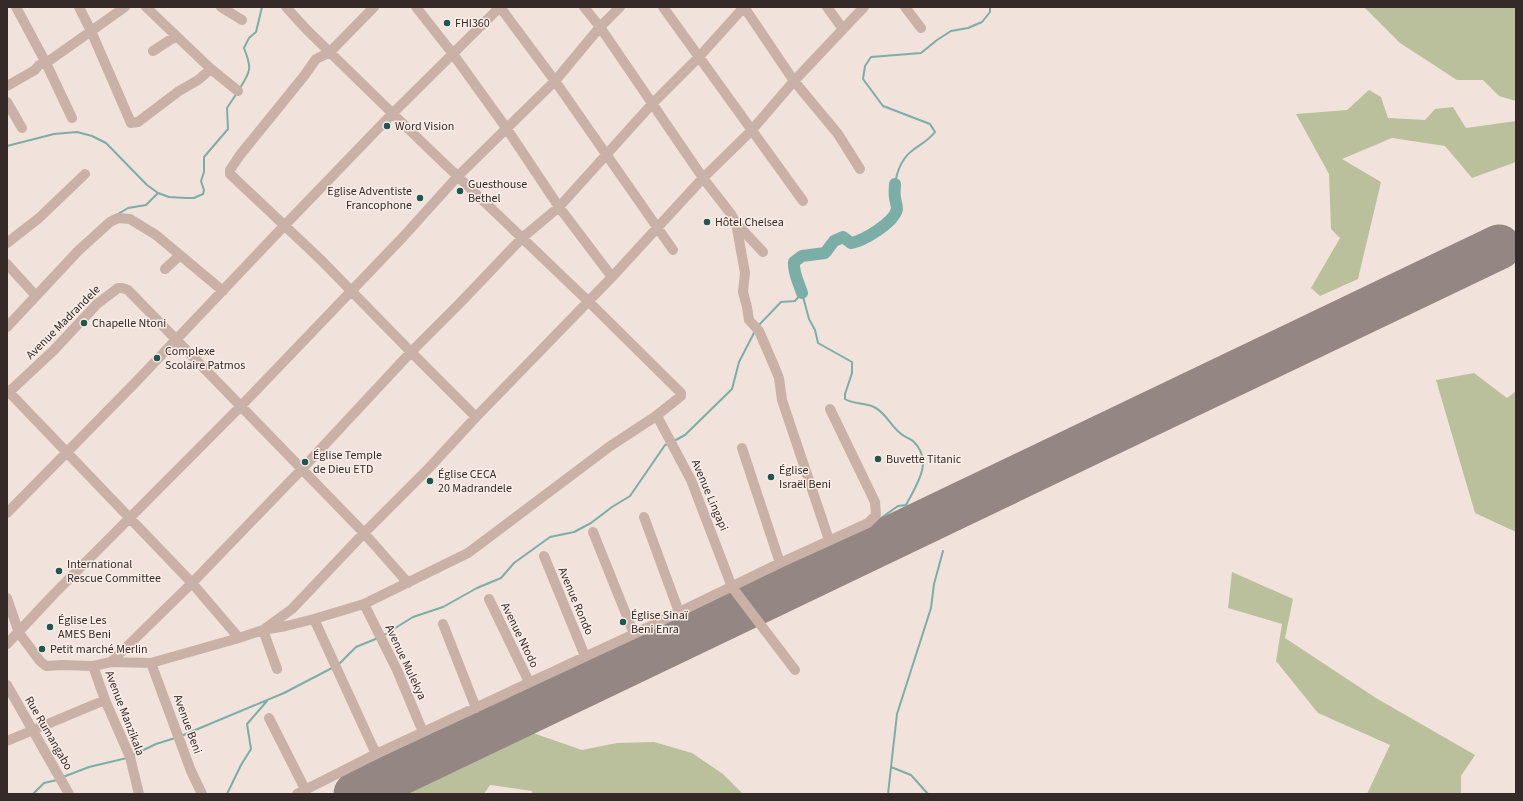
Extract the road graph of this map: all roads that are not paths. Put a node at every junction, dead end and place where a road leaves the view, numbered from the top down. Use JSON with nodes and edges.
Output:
{"nodes":[{"id":1,"x":16,"y":7,"type":"edge"},
{"id":2,"x":79,"y":7,"type":"edge"},
{"id":3,"x":125,"y":7,"type":"edge"},
{"id":4,"x":146,"y":7,"type":"edge"},
{"id":5,"x":221,"y":7,"type":"edge"},
{"id":6,"x":286,"y":7,"type":"edge"},
{"id":7,"x":374,"y":7,"type":"edge"},
{"id":8,"x":416,"y":7,"type":"edge"},
{"id":9,"x":500,"y":7,"type":"edge"},
{"id":10,"x":584,"y":7,"type":"edge"},
{"id":11,"x":620,"y":7,"type":"edge"},
{"id":12,"x":663,"y":7,"type":"edge"},
{"id":13,"x":827,"y":7,"type":"edge"},
{"id":14,"x":864,"y":7,"type":"edge"},
{"id":15,"x":905,"y":7,"type":"edge"},
{"id":16,"x":242,"y":20,"type":"dead end"},
{"id":17,"x":600,"y":27,"type":"junction"},
{"id":18,"x":921,"y":28,"type":"dead end"},
{"id":19,"x":843,"y":29,"type":"junction"},
{"id":20,"x":92,"y":31,"type":"junction"},
{"id":21,"x":176,"y":36,"type":"junction"},
{"id":22,"x":153,"y":51,"type":"dead end"},
{"id":23,"x":330,"y":52,"type":"junction"},
{"id":24,"x":453,"y":54,"type":"junction"},
{"id":25,"x":698,"y":58,"type":"junction"},
{"id":26,"x":46,"y":64,"type":"junction"},
{"id":27,"x":210,"y":69,"type":"junction"},
{"id":28,"x":554,"y":81,"type":"junction"},
{"id":29,"x":794,"y":82,"type":"junction"},
{"id":30,"x":7,"y":86,"type":"edge"},
{"id":31,"x":238,"y":92,"type":"dead end"},
{"id":32,"x":7,"y":102,"type":"edge"},
{"id":33,"x":652,"y":104,"type":"junction"},
{"id":34,"x":393,"y":113,"type":"junction"},
{"id":35,"x":72,"y":118,"type":"dead end"},
{"id":36,"x":22,"y":128,"type":"dead end"},
{"id":37,"x":507,"y":129,"type":"junction"},
{"id":38,"x":751,"y":131,"type":"junction"},
{"id":39,"x":606,"y":154,"type":"junction"},
{"id":40,"x":860,"y":169,"type":"dead end"},
{"id":41,"x":85,"y":174,"type":"dead end"},
{"id":42,"x":458,"y":176,"type":"junction"},
{"id":43,"x":703,"y":178,"type":"junction"},
{"id":44,"x":803,"y":201,"type":"dead end"},
{"id":45,"x":559,"y":207,"type":"junction"},
{"id":46,"x":736,"y":223,"type":"junction"},
{"id":47,"x":284,"y":226,"type":"junction"},
{"id":48,"x":658,"y":227,"type":"junction"},
{"id":49,"x":522,"y":238,"type":"junction"},
{"id":50,"x":7,"y":243,"type":"edge"},
{"id":51,"x":673,"y":250,"type":"dead end"},
{"id":52,"x":763,"y":252,"type":"dead end"},
{"id":53,"x":180,"y":255,"type":"junction"},
{"id":54,"x":7,"y":264,"type":"edge"},
{"id":55,"x":165,"y":269,"type":"dead end"},
{"id":56,"x":612,"y":277,"type":"junction"},
{"id":57,"x":223,"y":291,"type":"junction"},
{"id":58,"x":351,"y":291,"type":"junction"},
{"id":59,"x":36,"y":296,"type":"junction"},
{"id":60,"x":588,"y":301,"type":"junction"},
{"id":61,"x":7,"y":327,"type":"edge"},
{"id":62,"x":175,"y":340,"type":"junction"},
{"id":63,"x":411,"y":352,"type":"junction"},
{"id":64,"x":8,"y":391,"type":"edge"},
{"id":65,"x":241,"y":406,"type":"junction"},
{"id":66,"x":830,"y":409,"type":"dead end"},
{"id":67,"x":657,"y":416,"type":"junction"},
{"id":68,"x":476,"y":417,"type":"junction"},
{"id":69,"x":742,"y":448,"type":"dead end"},
{"id":70,"x":67,"y":453,"type":"junction"},
{"id":71,"x":302,"y":469,"type":"junction"},
{"id":72,"x":7,"y":513,"type":"edge"},
{"id":73,"x":133,"y":514,"type":"junction"},
{"id":74,"x":644,"y":516,"type":"dead end"},
{"id":75,"x":592,"y":532,"type":"dead end"},
{"id":76,"x":364,"y":533,"type":"junction"},
{"id":77,"x":829,"y":540,"type":"junction"},
{"id":78,"x":544,"y":556,"type":"dead end"},
{"id":79,"x":780,"y":563,"type":"junction"},
{"id":80,"x":408,"y":582,"type":"junction"},
{"id":81,"x":192,"y":583,"type":"junction"},
{"id":82,"x":732,"y":587,"type":"junction"},
{"id":83,"x":7,"y":598,"type":"edge"},
{"id":84,"x":488,"y":599,"type":"dead end"},
{"id":85,"x":364,"y":604,"type":"junction"},
{"id":86,"x":679,"y":612,"type":"junction"},
{"id":87,"x":314,"y":619,"type":"junction"},
{"id":88,"x":443,"y":624,"type":"dead end"},
{"id":89,"x":263,"y":630,"type":"junction"},
{"id":90,"x":19,"y":633,"type":"junction"},
{"id":91,"x":634,"y":634,"type":"junction"},
{"id":92,"x":239,"y":638,"type":"junction"},
{"id":93,"x":7,"y":644,"type":"edge"},
{"id":94,"x":585,"y":656,"type":"junction"},
{"id":95,"x":111,"y":662,"type":"junction"},
{"id":96,"x":151,"y":663,"type":"junction"},
{"id":97,"x":93,"y":666,"type":"junction"},
{"id":98,"x":277,"y":669,"type":"dead end"},
{"id":99,"x":795,"y":670,"type":"dead end"},
{"id":100,"x":529,"y":682,"type":"junction"},
{"id":101,"x":7,"y":685,"type":"edge"},
{"id":102,"x":104,"y":700,"type":"junction"},
{"id":103,"x":476,"y":708,"type":"junction"},
{"id":104,"x":269,"y":718,"type":"dead end"},
{"id":105,"x":32,"y":731,"type":"junction"},
{"id":106,"x":423,"y":732,"type":"junction"},
{"id":107,"x":7,"y":741,"type":"edge"},
{"id":108,"x":376,"y":754,"type":"junction"},
{"id":109,"x":301,"y":792,"type":"edge"},
{"id":110,"x":69,"y":794,"type":"edge"},
{"id":111,"x":139,"y":794,"type":"edge"},
{"id":112,"x":202,"y":794,"type":"edge"}],
"edges":[{"from":1,"to":26,"type":"street"},
{"from":2,"to":20,"type":"street"},
{"from":3,"to":20,"type":"street"},
{"from":4,"to":21,"type":"street"},
{"from":5,"to":16,"type":"street"},
{"from":6,"to":23,"type":"street"},
{"from":7,"to":23,"type":"street"},
{"from":8,"to":24,"type":"street"},
{"from":9,"to":24,"type":"street"},
{"from":9,"to":28,"type":"street"},
{"from":10,"to":17,"type":"street"},
{"from":11,"to":17,"type":"street"},
{"from":12,"to":25,"type":"street"},
{"from":13,"to":19,"type":"street"},
{"from":14,"to":19,"type":"street"},
{"from":15,"to":18,"type":"street"},
{"from":17,"to":28,"type":"street"},
{"from":17,"to":33,"type":"street"},
{"from":19,"to":29,"type":"street"},
{"from":20,"to":26,"type":"street"},
{"from":20,"to":27,"type":"street"},
{"from":21,"to":22,"type":"street"},
{"from":21,"to":27,"type":"street"},
{"from":23,"to":34,"type":"street"},
{"from":23,"to":47,"type":"street"},
{"from":24,"to":34,"type":"street"},
{"from":24,"to":37,"type":"street"},
{"from":25,"to":29,"type":"street"},
{"from":25,"to":33,"type":"street"},
{"from":25,"to":38,"type":"street"},
{"from":26,"to":30,"type":"street"},
{"from":26,"to":35,"type":"street"},
{"from":27,"to":31,"type":"street"},
{"from":28,"to":37,"type":"street"},
{"from":28,"to":39,"type":"street"},
{"from":29,"to":38,"type":"street"},
{"from":29,"to":40,"type":"street"},
{"from":32,"to":36,"type":"street"},
{"from":33,"to":39,"type":"street"},
{"from":33,"to":43,"type":"street"},
{"from":34,"to":42,"type":"street"},
{"from":34,"to":47,"type":"street"},
{"from":37,"to":42,"type":"street"},
{"from":37,"to":45,"type":"street"},
{"from":38,"to":43,"type":"street"},
{"from":38,"to":44,"type":"street"},
{"from":39,"to":45,"type":"street"},
{"from":39,"to":48,"type":"street"},
{"from":41,"to":50,"type":"street"},
{"from":42,"to":49,"type":"street"},
{"from":42,"to":58,"type":"street"},
{"from":43,"to":46,"type":"street"},
{"from":43,"to":48,"type":"street"},
{"from":45,"to":49,"type":"street"},
{"from":45,"to":56,"type":"street"},
{"from":46,"to":52,"type":"street"},
{"from":46,"to":77,"type":"street"},
{"from":47,"to":57,"type":"street"},
{"from":47,"to":58,"type":"street"},
{"from":48,"to":51,"type":"street"},
{"from":48,"to":56,"type":"street"},
{"from":49,"to":60,"type":"street"},
{"from":49,"to":63,"type":"street"},
{"from":53,"to":55,"type":"street"},
{"from":53,"to":57,"type":"street"},
{"from":53,"to":59,"type":"street"},
{"from":54,"to":59,"type":"street"},
{"from":56,"to":60,"type":"street"},
{"from":57,"to":62,"type":"street"},
{"from":58,"to":63,"type":"street"},
{"from":58,"to":65,"type":"street"},
{"from":59,"to":61,"type":"street"},
{"from":60,"to":67,"type":"street"},
{"from":60,"to":68,"type":"street"},
{"from":62,"to":64,"type":"street","name":"Avenue Madrandele"},
{"from":62,"to":65,"type":"street"},
{"from":62,"to":70,"type":"street"},
{"from":63,"to":68,"type":"street"},
{"from":63,"to":71,"type":"street"},
{"from":64,"to":70,"type":"street"},
{"from":65,"to":71,"type":"street"},
{"from":65,"to":73,"type":"street"},
{"from":66,"to":77,"type":"street"},
{"from":67,"to":80,"type":"street"},
{"from":67,"to":82,"type":"street","name":"Avenue Lingapi"},
{"from":68,"to":76,"type":"street"},
{"from":69,"to":79,"type":"street"},
{"from":70,"to":72,"type":"street"},
{"from":70,"to":73,"type":"street"},
{"from":71,"to":76,"type":"street"},
{"from":71,"to":81,"type":"street"},
{"from":73,"to":81,"type":"street"},
{"from":73,"to":90,"type":"street"},
{"from":74,"to":86,"type":"street"},
{"from":75,"to":91,"type":"street"},
{"from":76,"to":80,"type":"street"},
{"from":76,"to":89,"type":"street"},
{"from":77,"to":79,"type":"street"},
{"from":78,"to":94,"type":"street","name":"Avenue Rondo"},
{"from":79,"to":82,"type":"street"},
{"from":80,"to":85,"type":"street"},
{"from":81,"to":92,"type":"street"},
{"from":81,"to":95,"type":"street"},
{"from":82,"to":86,"type":"street"},
{"from":82,"to":99,"type":"street","name":"Avenue Lingapi"},
{"from":83,"to":90,"type":"street"},
{"from":84,"to":100,"type":"street","name":"Avenue Ntodo"},
{"from":85,"to":87,"type":"street"},
{"from":85,"to":106,"type":"street","name":"Avenue Mulekya"},
{"from":86,"to":91,"type":"street"},
{"from":87,"to":89,"type":"street"},
{"from":87,"to":108,"type":"street"},
{"from":88,"to":103,"type":"street"},
{"from":89,"to":92,"type":"street"},
{"from":89,"to":98,"type":"street"},
{"from":90,"to":93,"type":"street"},
{"from":90,"to":97,"type":"street"},
{"from":91,"to":94,"type":"street"},
{"from":92,"to":96,"type":"street"},
{"from":94,"to":100,"type":"street"},
{"from":95,"to":96,"type":"street"},
{"from":95,"to":97,"type":"street"},
{"from":96,"to":112,"type":"street","name":"Avenue Beni"},
{"from":97,"to":102,"type":"street","name":"Avenue Manzikala"},
{"from":100,"to":103,"type":"street"},
{"from":101,"to":105,"type":"street","name":"Rue Rumangabo"},
{"from":102,"to":105,"type":"street"},
{"from":102,"to":111,"type":"street","name":"Avenue Manzikala"},
{"from":103,"to":106,"type":"street"},
{"from":104,"to":109,"type":"street"},
{"from":105,"to":107,"type":"street"},
{"from":105,"to":110,"type":"street","name":"Rue Rumangabo"},
{"from":106,"to":108,"type":"street"},
{"from":108,"to":109,"type":"street"}]}
